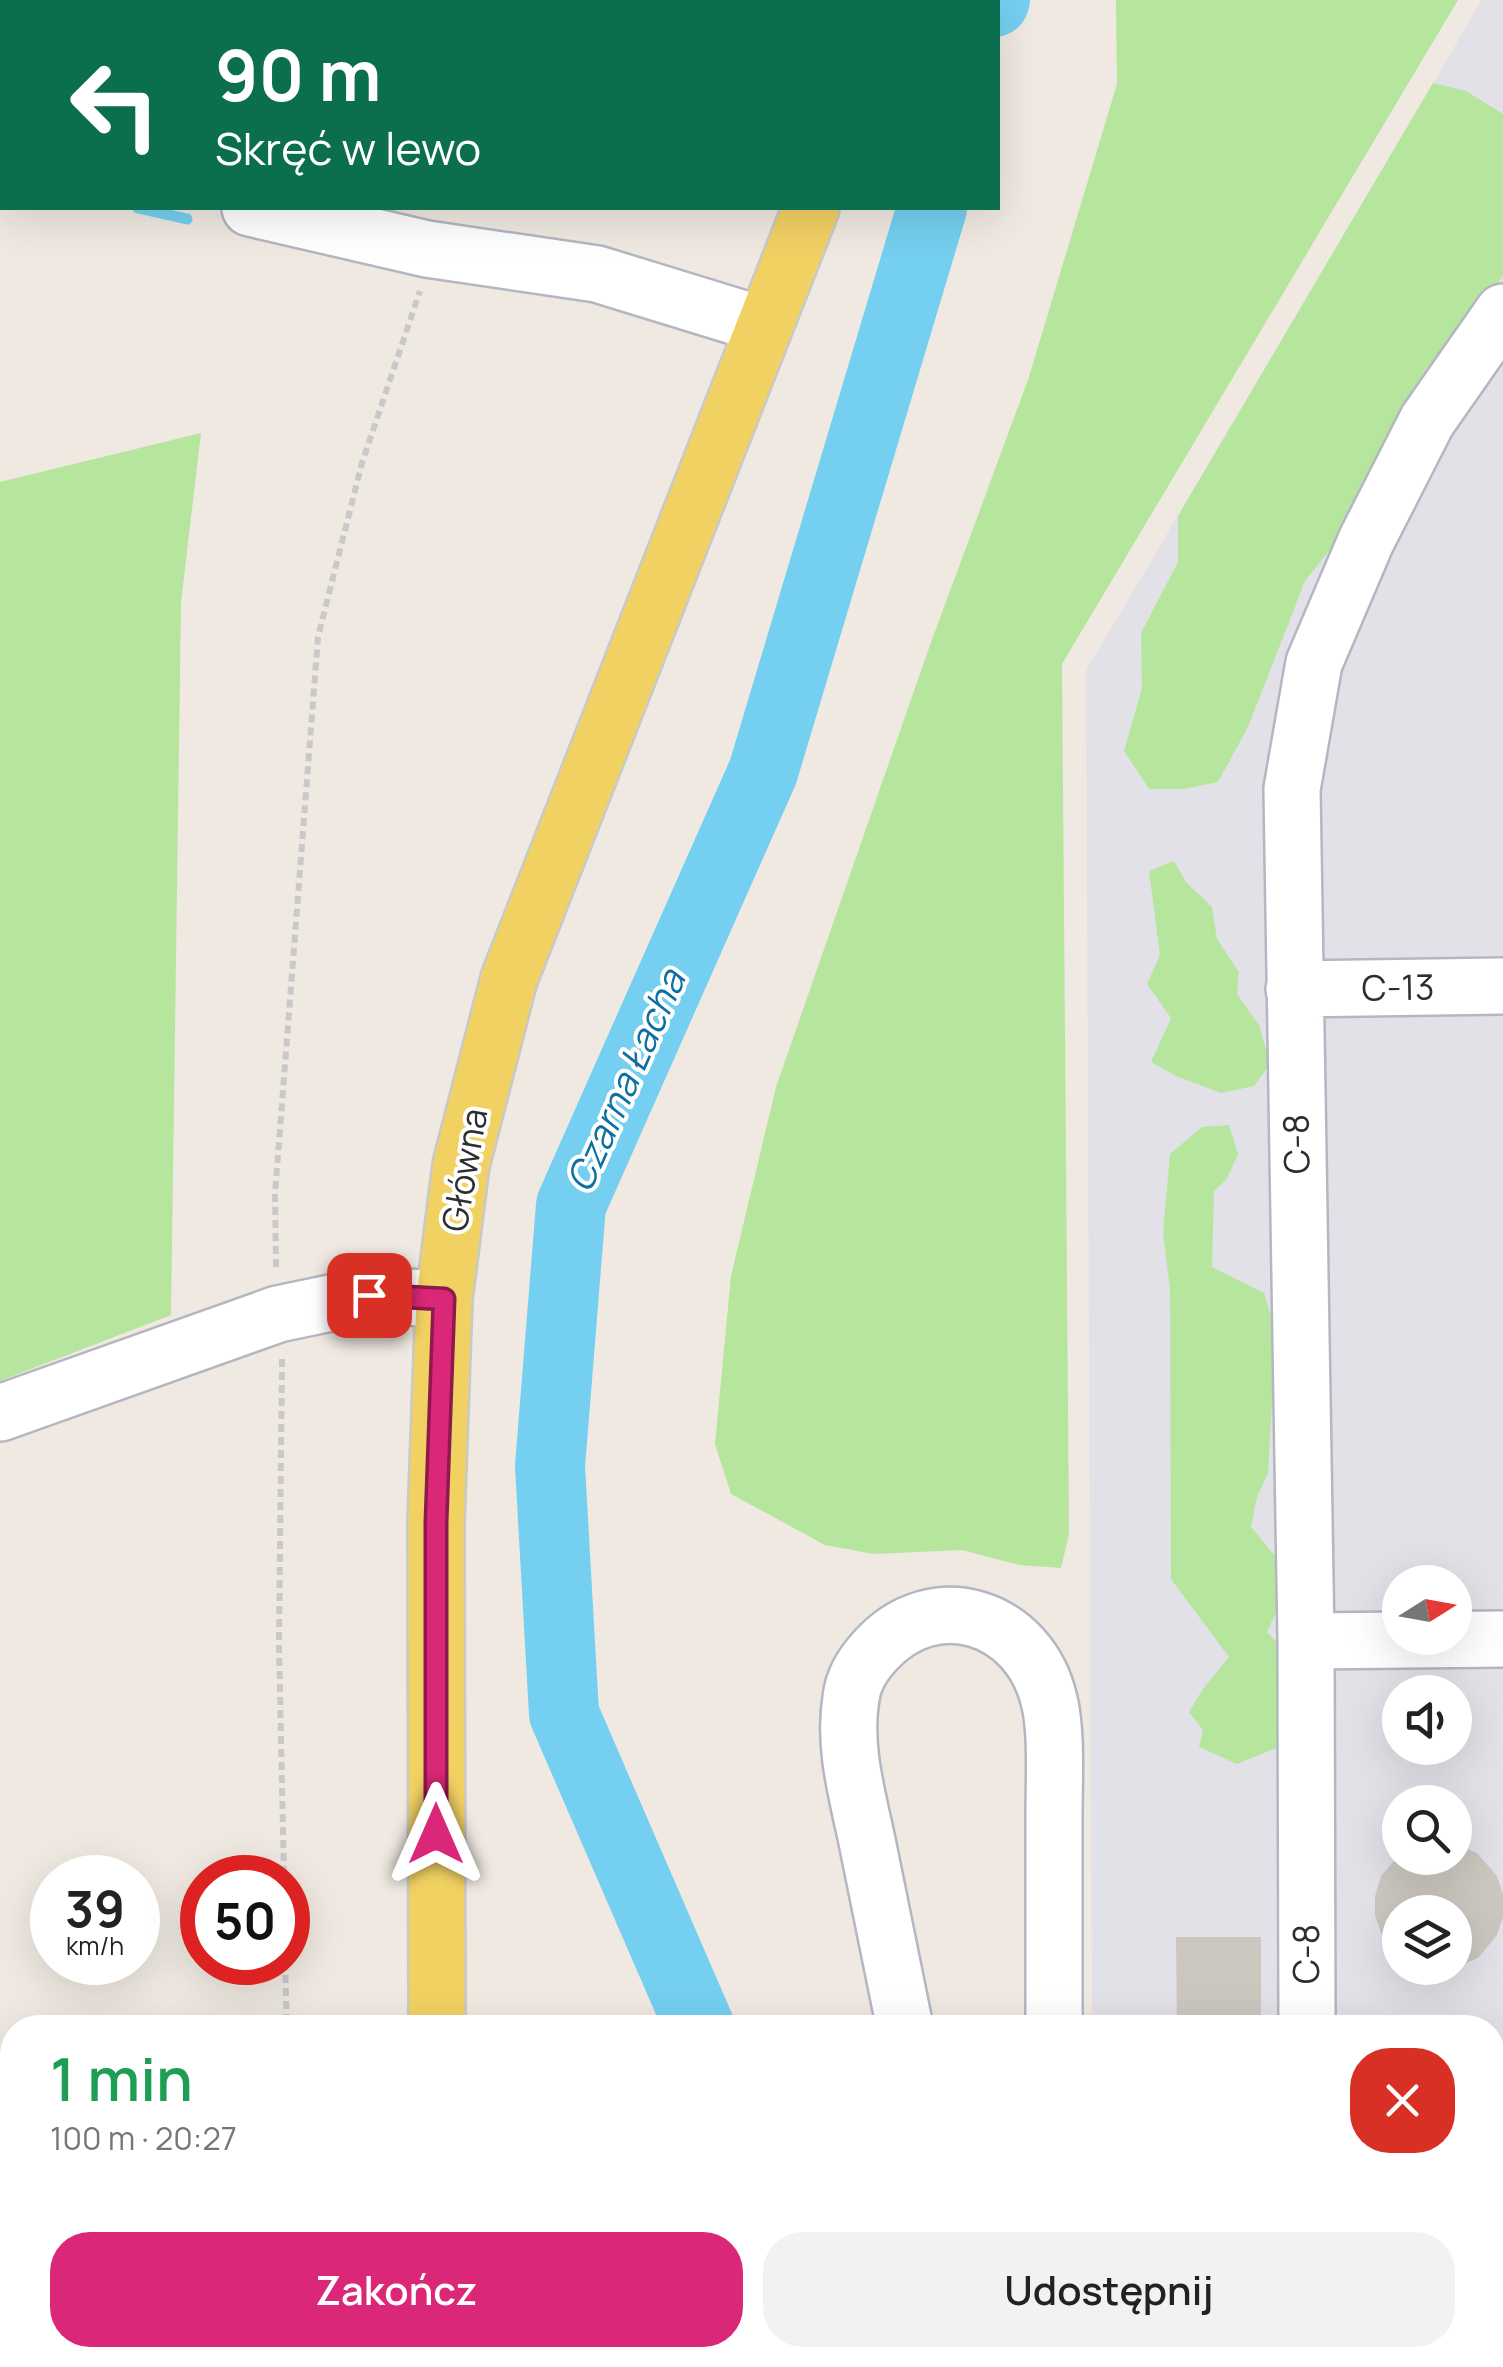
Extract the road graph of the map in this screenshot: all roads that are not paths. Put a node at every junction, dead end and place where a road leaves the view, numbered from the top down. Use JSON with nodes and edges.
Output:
{"nodes":[{"id":1,"x":259,"y":210,"type":"edge"},
{"id":2,"x":810,"y":210,"type":"edge"},
{"id":3,"x":1503,"y":312,"type":"edge"},
{"id":4,"x":756,"y":343,"type":"junction"},
{"id":5,"x":1503,"y":986,"type":"edge"},
{"id":6,"x":1294,"y":989,"type":"junction"},
{"id":7,"x":444,"y":1299,"type":"junction"},
{"id":8,"x":0,"y":1414,"type":"edge"},
{"id":9,"x":1503,"y":1639,"type":"edge"},
{"id":10,"x":1306,"y":1641,"type":"junction"},
{"id":11,"x":437,"y":2015,"type":"edge"},
{"id":12,"x":902,"y":2015,"type":"edge"},
{"id":13,"x":1054,"y":2015,"type":"edge"},
{"id":14,"x":1307,"y":2015,"type":"edge"}],
"edges":[{"from":1,"to":4,"type":"street"},
{"from":2,"to":4,"type":"main road","name":"Główna"},
{"from":3,"to":6,"type":"street","name":"C-8"},
{"from":4,"to":7,"type":"main road","name":"Główna"},
{"from":5,"to":6,"type":"street","name":"C-13"},
{"from":6,"to":10,"type":"street","name":"C-8"},
{"from":7,"to":8,"type":"street"},
{"from":7,"to":11,"type":"main road","name":"Główna"},
{"from":9,"to":10,"type":"street"},
{"from":10,"to":14,"type":"street","name":"C-8"},
{"from":12,"to":13,"type":"street"}]}
